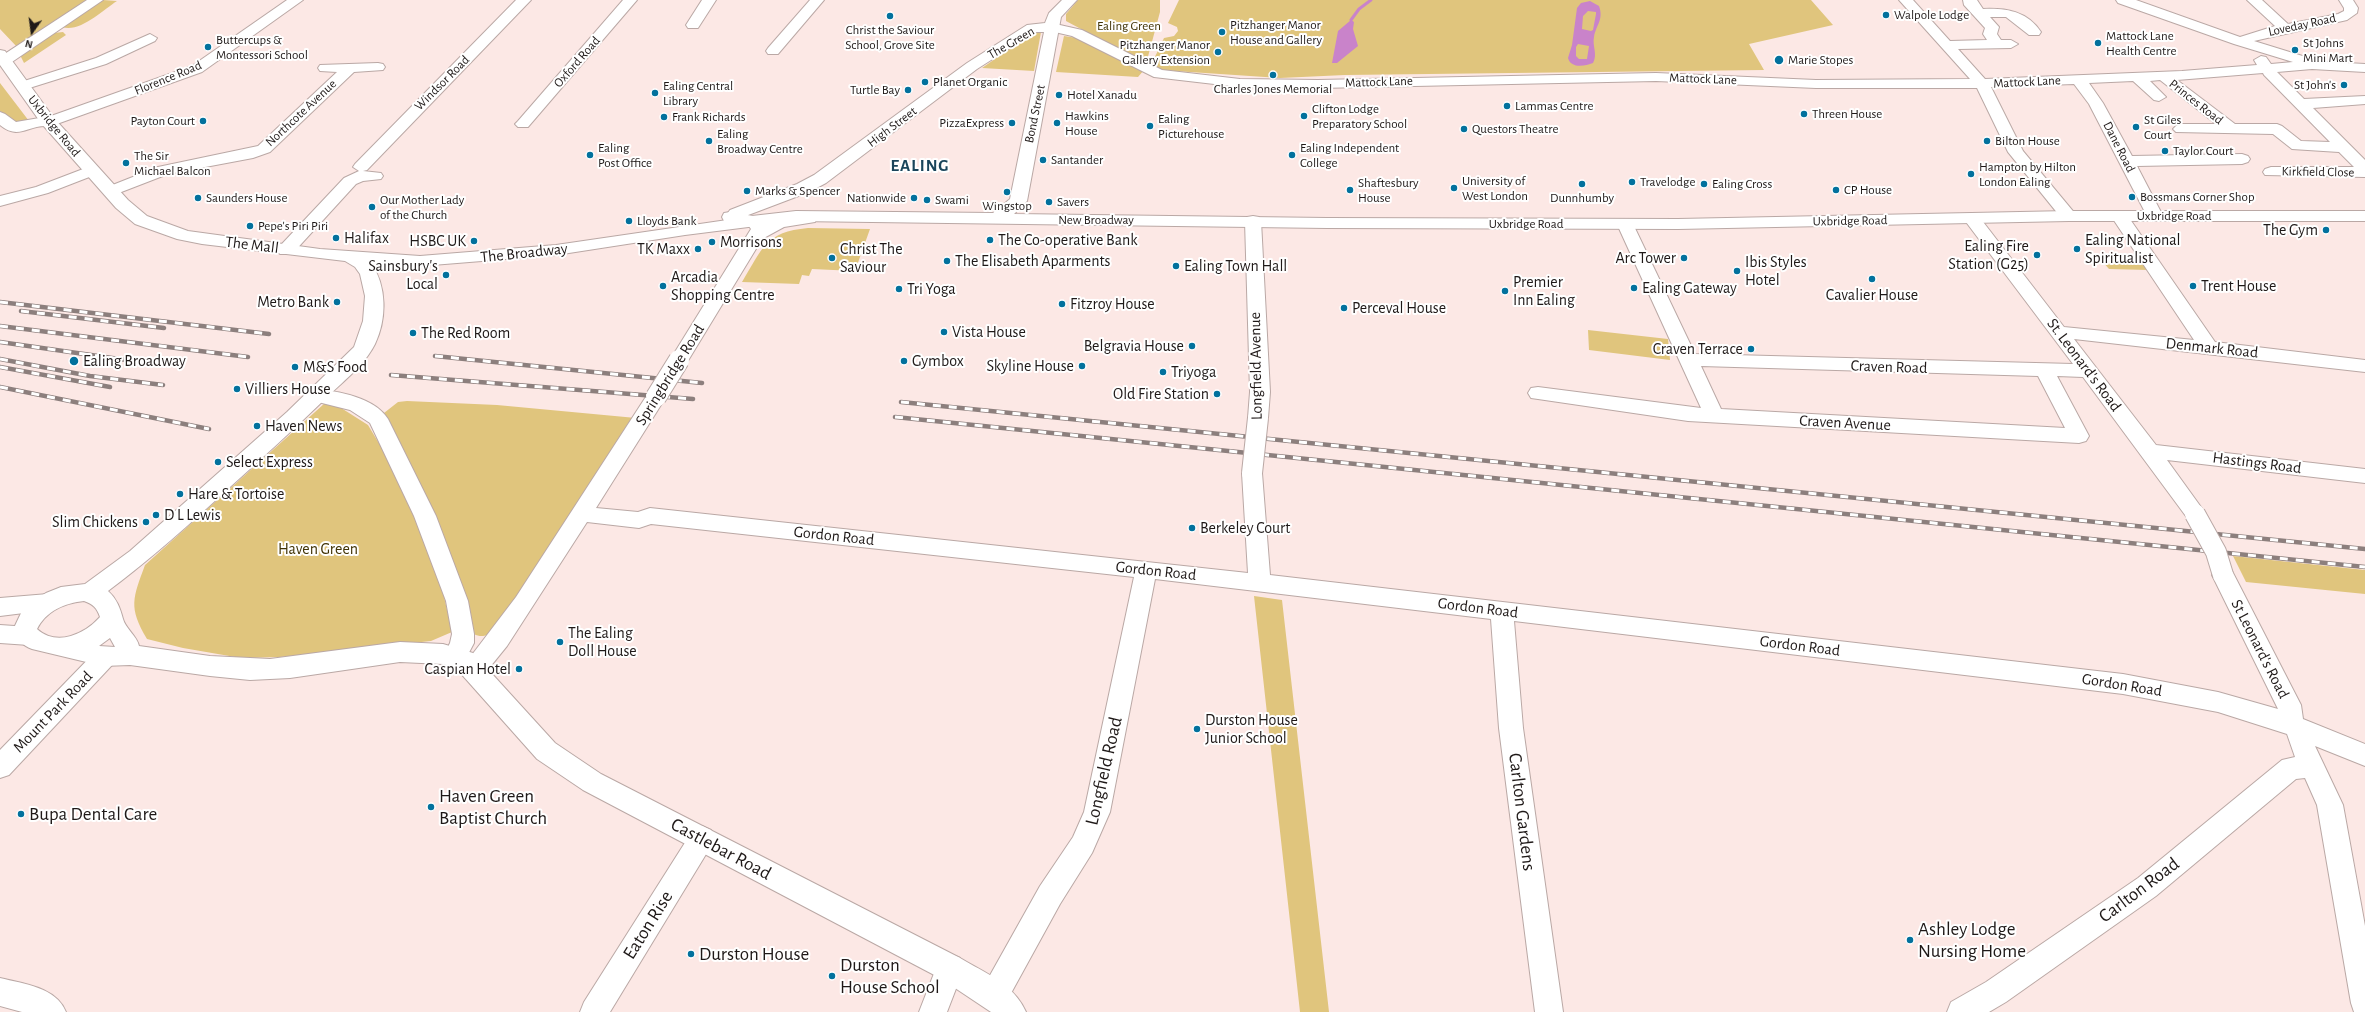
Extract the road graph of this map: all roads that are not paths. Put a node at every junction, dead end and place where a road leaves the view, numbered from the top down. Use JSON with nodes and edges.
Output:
{"nodes":[{"id":1,"x":96,"y":0,"type":"edge"},
{"id":2,"x":296,"y":0,"type":"edge"},
{"id":3,"x":524,"y":0,"type":"edge"},
{"id":4,"x":630,"y":0,"type":"edge"},
{"id":5,"x":709,"y":0,"type":"edge"},
{"id":6,"x":817,"y":0,"type":"edge"},
{"id":7,"x":1070,"y":0,"type":"edge"},
{"id":8,"x":1906,"y":0,"type":"edge"},
{"id":9,"x":1970,"y":0,"type":"edge"},
{"id":10,"x":2122,"y":0,"type":"edge"},
{"id":11,"x":2155,"y":0,"type":"edge"},
{"id":12,"x":2254,"y":0,"type":"edge"},
{"id":13,"x":2346,"y":0,"type":"edge"},
{"id":14,"x":1979,"y":13,"type":"junction"},
{"id":15,"x":2176,"y":19,"type":"junction"},
{"id":16,"x":693,"y":25,"type":"dead end"},
{"id":17,"x":1051,"y":27,"type":"junction"},
{"id":18,"x":2286,"y":29,"type":"junction"},
{"id":19,"x":2034,"y":32,"type":"dead end"},
{"id":20,"x":150,"y":38,"type":"dead end"},
{"id":21,"x":2239,"y":41,"type":"junction"},
{"id":22,"x":1996,"y":44,"type":"junction"},
{"id":23,"x":2011,"y":44,"type":"dead end"},
{"id":24,"x":1947,"y":45,"type":"junction"},
{"id":25,"x":773,"y":51,"type":"dead end"},
{"id":26,"x":2,"y":57,"type":"edge"},
{"id":27,"x":2365,"y":58,"type":"edge"},
{"id":28,"x":2312,"y":65,"type":"junction"},
{"id":29,"x":972,"y":66,"type":"joint"},
{"id":30,"x":378,"y":67,"type":"dead end"},
{"id":31,"x":2359,"y":67,"type":"edge"},
{"id":32,"x":325,"y":68,"type":"dead end"},
{"id":33,"x":350,"y":68,"type":"junction"},
{"id":34,"x":2267,"y":68,"type":"junction"},
{"id":35,"x":2162,"y":76,"type":"junction"},
{"id":36,"x":2137,"y":77,"type":"junction"},
{"id":37,"x":2079,"y":80,"type":"junction"},
{"id":38,"x":1982,"y":84,"type":"junction"},
{"id":39,"x":23,"y":86,"type":"junction"},
{"id":40,"x":2159,"y":96,"type":"dead end"},
{"id":41,"x":2365,"y":100,"type":"edge"},
{"id":42,"x":2302,"y":104,"type":"junction"},
{"id":43,"x":0,"y":117,"type":"edge"},
{"id":44,"x":48,"y":121,"type":"junction"},
{"id":45,"x":524,"y":124,"type":"dead end"},
{"id":46,"x":2180,"y":129,"type":"dead end"},
{"id":47,"x":2230,"y":129,"type":"junction"},
{"id":48,"x":2344,"y":147,"type":"junction"},
{"id":49,"x":2242,"y":159,"type":"dead end"},
{"id":50,"x":2128,"y":165,"type":"junction"},
{"id":51,"x":92,"y":171,"type":"junction"},
{"id":52,"x":2365,"y":171,"type":"edge"},
{"id":53,"x":2271,"y":172,"type":"dead end"},
{"id":54,"x":810,"y":184,"type":"junction"},
{"id":55,"x":112,"y":193,"type":"junction"},
{"id":56,"x":0,"y":201,"type":"edge"},
{"id":57,"x":1018,"y":201,"type":"junction"},
{"id":58,"x":792,"y":206,"type":"junction"},
{"id":59,"x":816,"y":216,"type":"junction"},
{"id":60,"x":2069,"y":216,"type":"junction"},
{"id":61,"x":2119,"y":216,"type":"junction"},
{"id":62,"x":2155,"y":216,"type":"junction"},
{"id":63,"x":2365,"y":216,"type":"edge"},
{"id":64,"x":730,"y":217,"type":"junction"},
{"id":65,"x":850,"y":217,"type":"junction"},
{"id":66,"x":1971,"y":218,"type":"junction"},
{"id":67,"x":997,"y":219,"type":"junction"},
{"id":68,"x":1036,"y":220,"type":"junction"},
{"id":69,"x":1253,"y":221,"type":"junction"},
{"id":70,"x":1335,"y":223,"type":"joint"},
{"id":71,"x":1625,"y":224,"type":"junction"},
{"id":72,"x":755,"y":228,"type":"junction"},
{"id":73,"x":685,"y":230,"type":"junction"},
{"id":74,"x":286,"y":250,"type":"junction"},
{"id":75,"x":351,"y":257,"type":"junction"},
{"id":76,"x":404,"y":261,"type":"junction"},
{"id":77,"x":373,"y":290,"type":"junction"},
{"id":78,"x":2059,"y":332,"type":"junction"},
{"id":79,"x":2208,"y":347,"type":"junction"},
{"id":80,"x":1689,"y":360,"type":"junction"},
{"id":81,"x":2365,"y":366,"type":"edge"},
{"id":82,"x":2044,"y":370,"type":"junction"},
{"id":83,"x":2089,"y":372,"type":"junction"},
{"id":84,"x":1538,"y":393,"type":"dead end"},
{"id":85,"x":317,"y":395,"type":"junction"},
{"id":86,"x":1714,"y":415,"type":"junction"},
{"id":87,"x":2150,"y":451,"type":"junction"},
{"id":88,"x":2365,"y":476,"type":"edge"},
{"id":89,"x":582,"y":514,"type":"junction"},
{"id":90,"x":2195,"y":514,"type":"joint"},
{"id":91,"x":1146,"y":570,"type":"junction"},
{"id":92,"x":1260,"y":582,"type":"junction"},
{"id":93,"x":90,"y":592,"type":"junction"},
{"id":94,"x":48,"y":603,"type":"junction"},
{"id":95,"x":0,"y":607,"type":"edge"},
{"id":96,"x":1502,"y":611,"type":"junction"},
{"id":97,"x":111,"y":621,"type":"junction"},
{"id":98,"x":0,"y":634,"type":"edge"},
{"id":99,"x":28,"y":636,"type":"junction"},
{"id":100,"x":65,"y":647,"type":"junction"},
{"id":101,"x":129,"y":654,"type":"junction"},
{"id":102,"x":106,"y":656,"type":"junction"},
{"id":103,"x":464,"y":664,"type":"junction"},
{"id":104,"x":2295,"y":727,"type":"junction"},
{"id":105,"x":2365,"y":755,"type":"edge"},
{"id":106,"x":0,"y":767,"type":"edge"},
{"id":107,"x":2312,"y":767,"type":"junction"},
{"id":108,"x":702,"y":838,"type":"junction"},
{"id":109,"x":950,"y":968,"type":"junction"},
{"id":110,"x":0,"y":992,"type":"edge"},
{"id":111,"x":2365,"y":1003,"type":"edge"},
{"id":112,"x":1002,"y":1004,"type":"edge"},
{"id":113,"x":52,"y":1012,"type":"edge"},
{"id":114,"x":594,"y":1012,"type":"edge"},
{"id":115,"x":933,"y":1012,"type":"edge"},
{"id":116,"x":1549,"y":1012,"type":"edge"},
{"id":117,"x":1961,"y":1012,"type":"edge"}],
"edges":[{"from":1,"to":26,"type":"street"},
{"from":2,"to":44,"type":"street","name":"Florence Road"},
{"from":3,"to":74,"type":"street","name":"Windsor Road"},
{"from":4,"to":45,"type":"street","name":"Oxford Road"},
{"from":5,"to":16,"type":"street"},
{"from":6,"to":25,"type":"street"},
{"from":7,"to":17,"type":"main road"},
{"from":8,"to":24,"type":"street"},
{"from":9,"to":14,"type":"street"},
{"from":10,"to":15,"type":"street"},
{"from":11,"to":15,"type":"street"},
{"from":12,"to":18,"type":"street"},
{"from":13,"to":18,"type":"street","name":"Loveday Road"},
{"from":14,"to":19,"type":"street"},
{"from":14,"to":22,"type":"street"},
{"from":15,"to":21,"type":"street"},
{"from":17,"to":29,"type":"main road","name":"The Green"},
{"from":17,"to":38,"type":"street","name":"Mattock Lane"},
{"from":17,"to":57,"type":"main road","name":"Bond Street"},
{"from":18,"to":21,"type":"street","name":"Loveday Road"},
{"from":20,"to":39,"type":"street"},
{"from":21,"to":28,"type":"street"},
{"from":21,"to":34,"type":"street"},
{"from":22,"to":23,"type":"street"},
{"from":22,"to":24,"type":"street"},
{"from":24,"to":38,"type":"street"},
{"from":26,"to":39,"type":"main road","name":"Uxbridge Road"},
{"from":27,"to":31,"type":"street"},
{"from":28,"to":31,"type":"street","name":"Mattock Lane"},
{"from":28,"to":34,"type":"street","name":"Mattock Lane"},
{"from":29,"to":54,"type":"main road","name":"High Street"},
{"from":30,"to":33,"type":"street","name":"Northcote Avenue"},
{"from":32,"to":33,"type":"street","name":"Northcote Avenue"},
{"from":33,"to":55,"type":"street","name":"Northcote Avenue"},
{"from":34,"to":35,"type":"street","name":"Mattock Lane"},
{"from":34,"to":42,"type":"street"},
{"from":35,"to":36,"type":"street","name":"Mattock Lane"},
{"from":35,"to":47,"type":"street","name":"Princes Road"},
{"from":36,"to":37,"type":"street","name":"Mattock Lane"},
{"from":36,"to":40,"type":"street"},
{"from":37,"to":38,"type":"street","name":"Mattock Lane"},
{"from":37,"to":50,"type":"street","name":"Dane Road"},
{"from":38,"to":60,"type":"street"},
{"from":39,"to":44,"type":"main road","name":"Uxbridge Road"},
{"from":41,"to":42,"type":"street"},
{"from":42,"to":48,"type":"street"},
{"from":43,"to":44,"type":"street","name":"Florence Road"},
{"from":44,"to":51,"type":"main road","name":"Uxbridge Road"},
{"from":46,"to":47,"type":"street","name":"Princes Road"},
{"from":47,"to":48,"type":"street","name":"Princes Road"},
{"from":48,"to":52,"type":"street"},
{"from":49,"to":50,"type":"street"},
{"from":50,"to":62,"type":"street","name":"Dane Road"},
{"from":51,"to":55,"type":"main road","name":"Uxbridge Road"},
{"from":51,"to":56,"type":"street"},
{"from":52,"to":53,"type":"street","name":"Kirkfield Close"},
{"from":54,"to":58,"type":"main road","name":"High Street"},
{"from":54,"to":64,"type":"main road","name":"High Street"},
{"from":55,"to":74,"type":"main road","name":"The Mall"},
{"from":57,"to":67,"type":"main road"},
{"from":57,"to":68,"type":"main road"},
{"from":58,"to":59,"type":"main road"},
{"from":58,"to":64,"type":"main road","name":"The Broadway"},
{"from":58,"to":65,"type":"main road","name":"New Broadway"},
{"from":59,"to":65,"type":"main road","name":"New Broadway"},
{"from":59,"to":72,"type":"main road","name":"New Broadway"},
{"from":60,"to":61,"type":"main road","name":"Uxbridge Road"},
{"from":60,"to":66,"type":"main road","name":"Uxbridge Road"},
{"from":61,"to":62,"type":"main road","name":"Uxbridge Road"},
{"from":61,"to":79,"type":"street"},
{"from":62,"to":63,"type":"main road","name":"Uxbridge Road"},
{"from":64,"to":72,"type":"street"},
{"from":64,"to":73,"type":"main road","name":"The Broadway"},
{"from":65,"to":67,"type":"main road","name":"New Broadway"},
{"from":65,"to":72,"type":"street","name":"Springbridge Road"},
{"from":66,"to":71,"type":"main road","name":"Uxbridge Road"},
{"from":66,"to":78,"type":"street","name":"St. Leonard's Road"},
{"from":67,"to":68,"type":"main road","name":"New Broadway"},
{"from":68,"to":69,"type":"main road","name":"New Broadway"},
{"from":69,"to":70,"type":"main road","name":"New Broadway"},
{"from":69,"to":92,"type":"street","name":"Longfield Avenue","bridge":true},
{"from":70,"to":71,"type":"main road","name":"Uxbridge Road"},
{"from":71,"to":80,"type":"street"},
{"from":72,"to":73,"type":"main road","name":"The Broadway"},
{"from":72,"to":89,"type":"street","name":"Springbridge Road","bridge":true},
{"from":73,"to":76,"type":"main road","name":"The Broadway"},
{"from":74,"to":75,"type":"main road","name":"The Mall"},
{"from":75,"to":76,"type":"main road","name":"The Mall"},
{"from":75,"to":77,"type":"main road"},
{"from":76,"to":77,"type":"main road"},
{"from":77,"to":85,"type":"main road"},
{"from":78,"to":79,"type":"street","name":"Denmark Road"},
{"from":78,"to":83,"type":"street","name":"St. Leonard's Road"},
{"from":79,"to":81,"type":"street","name":"Denmark Road"},
{"from":80,"to":82,"type":"street","name":"Craven Road"},
{"from":80,"to":86,"type":"street"},
{"from":82,"to":83,"type":"street","name":"Craven Road"},
{"from":82,"to":86,"type":"street","name":"Craven Avenue"},
{"from":83,"to":87,"type":"street","name":"St. Leonard's Road"},
{"from":84,"to":86,"type":"street","name":"Craven Avenue"},
{"from":85,"to":93,"type":"main road"},
{"from":85,"to":103,"type":"street"},
{"from":87,"to":88,"type":"street","name":"Hastings Road"},
{"from":87,"to":90,"type":"street","name":"St. Leonard's Road"},
{"from":89,"to":91,"type":"street","name":"Gordon Road"},
{"from":89,"to":103,"type":"street"},
{"from":90,"to":104,"type":"street","name":"St Leonard's Road","bridge":true},
{"from":91,"to":92,"type":"street","name":"Gordon Road"},
{"from":91,"to":112,"type":"street","name":"Longfield Road"},
{"from":92,"to":96,"type":"street","name":"Gordon Road"},
{"from":93,"to":94,"type":"main road"},
{"from":93,"to":97,"type":"main road"},
{"from":94,"to":95,"type":"street"},
{"from":94,"to":99,"type":"main road"},
{"from":96,"to":104,"type":"street","name":"Gordon Road"},
{"from":96,"to":116,"type":"street","name":"Carlton Gardens"},
{"from":97,"to":100,"type":"main road"},
{"from":97,"to":101,"type":"main road"},
{"from":98,"to":99,"type":"street"},
{"from":99,"to":100,"type":"main road"},
{"from":100,"to":102,"type":"main road"},
{"from":101,"to":102,"type":"main road"},
{"from":101,"to":103,"type":"main road"},
{"from":102,"to":106,"type":"street","name":"Mount Park Road"},
{"from":103,"to":108,"type":"main road","name":"Castlebar Road"},
{"from":104,"to":105,"type":"street","name":"Gordon Road"},
{"from":104,"to":107,"type":"street","name":"St Leonard's Road"},
{"from":107,"to":111,"type":"street"},
{"from":107,"to":117,"type":"street","name":"Carlton Road"},
{"from":108,"to":109,"type":"main road","name":"Castlebar Road"},
{"from":108,"to":114,"type":"street","name":"Eaton Rise"},
{"from":109,"to":112,"type":"main road","name":"Castlebar Road"},
{"from":109,"to":115,"type":"street"},
{"from":110,"to":113,"type":"street"}]}
